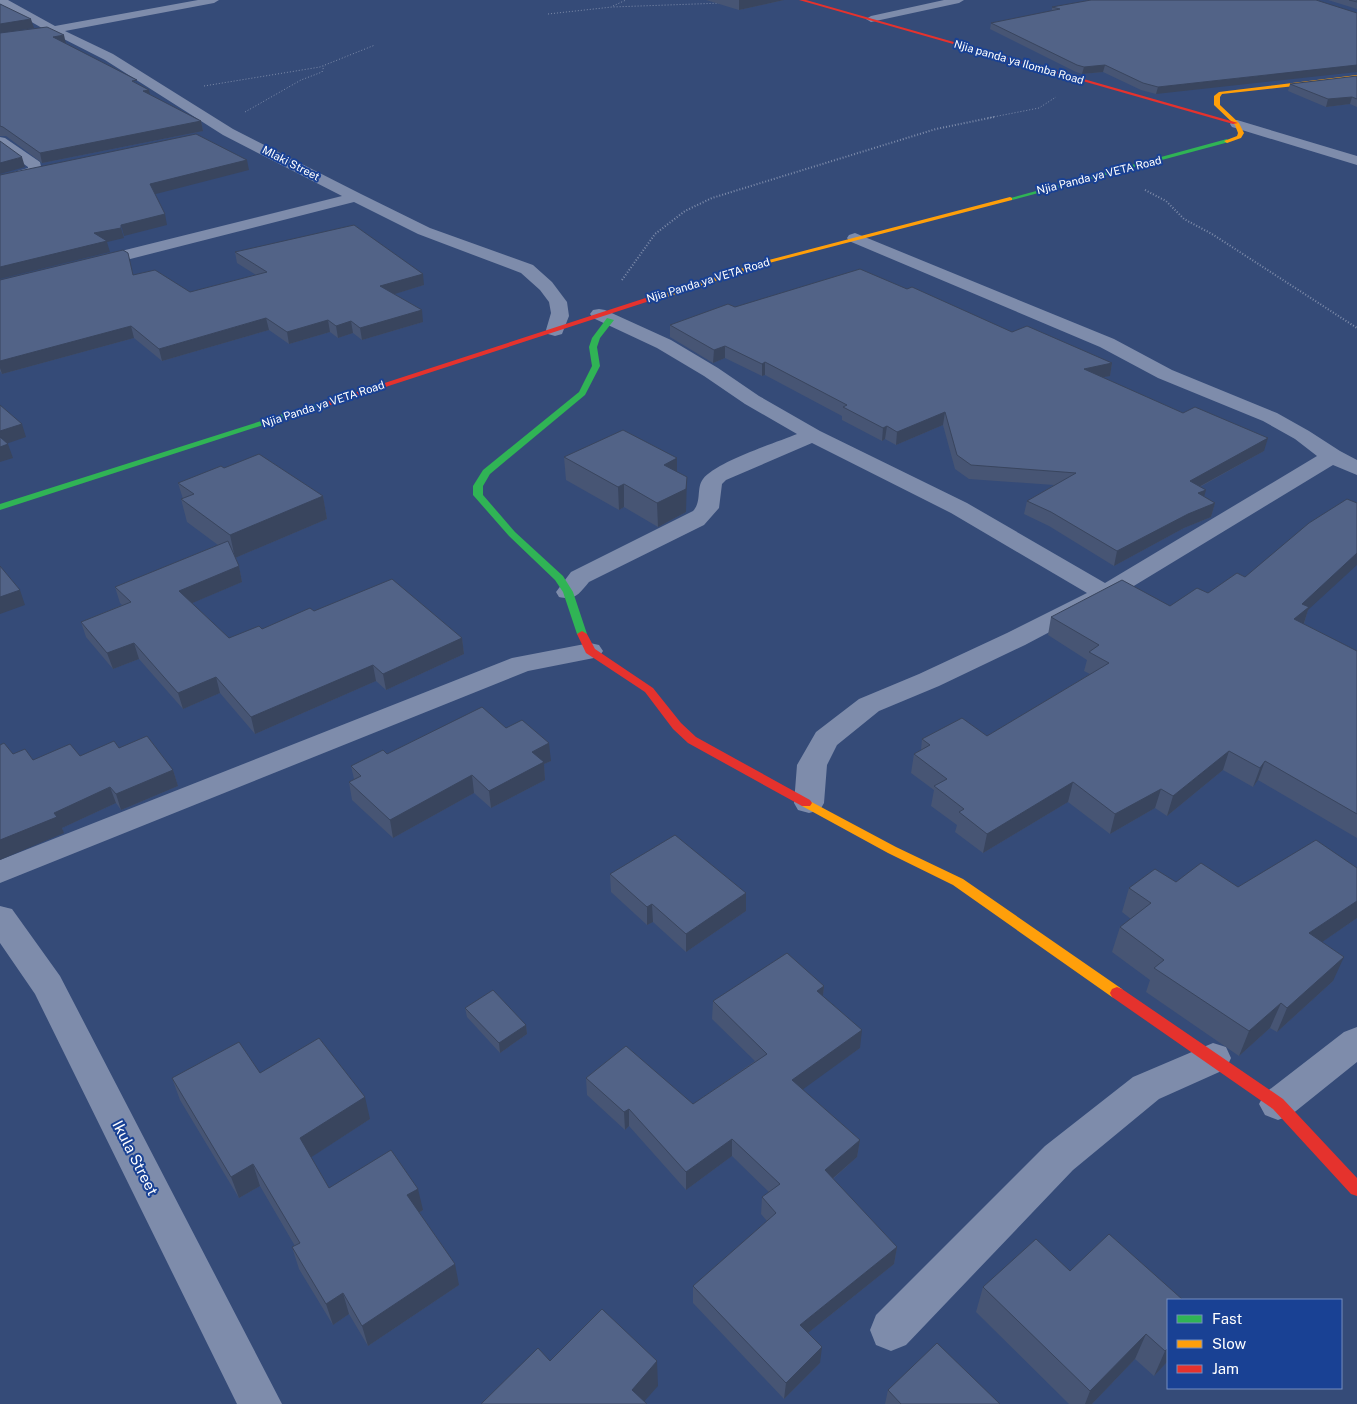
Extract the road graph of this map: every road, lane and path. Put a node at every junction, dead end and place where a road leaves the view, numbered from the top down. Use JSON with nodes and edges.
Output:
{"nodes":[{"id":1,"x":0,"y":0,"type":"edge"},
{"id":2,"x":214,"y":0,"type":"edge"},
{"id":3,"x":626,"y":0,"type":"edge"},
{"id":4,"x":801,"y":0,"type":"edge"},
{"id":5,"x":960,"y":0,"type":"edge"},
{"id":6,"x":725,"y":3,"type":"dead end"},
{"id":7,"x":612,"y":6,"type":"junction"},
{"id":8,"x":548,"y":14,"type":"dead end"},
{"id":9,"x":871,"y":19,"type":"junction"},
{"id":10,"x":52,"y":29,"type":"junction"},
{"id":11,"x":0,"y":38,"type":"edge"},
{"id":12,"x":375,"y":45,"type":"dead end"},
{"id":13,"x":324,"y":66,"type":"junction"},
{"id":14,"x":1357,"y":77,"type":"edge"},
{"id":15,"x":1085,"y":82,"type":"junction"},
{"id":16,"x":166,"y":92,"type":"junction"},
{"id":17,"x":1237,"y":124,"type":"junction"},
{"id":18,"x":219,"y":131,"type":"junction"},
{"id":19,"x":0,"y":141,"type":"edge"},
{"id":20,"x":1357,"y":161,"type":"edge"},
{"id":21,"x":1119,"y":170,"type":"junction"},
{"id":22,"x":0,"y":181,"type":"edge"},
{"id":23,"x":356,"y":197,"type":"junction"},
{"id":24,"x":855,"y":238,"type":"junction"},
{"id":25,"x":78,"y":267,"type":"edge"},
{"id":26,"x":620,"y":282,"type":"dead end"},
{"id":27,"x":605,"y":317,"type":"junction"},
{"id":28,"x":1357,"y":328,"type":"edge"},
{"id":29,"x":555,"y":330,"type":"junction"},
{"id":30,"x":812,"y":435,"type":"junction"},
{"id":31,"x":1332,"y":456,"type":"junction"},
{"id":32,"x":1357,"y":468,"type":"edge"},
{"id":33,"x":0,"y":507,"type":"edge"},
{"id":34,"x":568,"y":592,"type":"junction"},
{"id":35,"x":1105,"y":593,"type":"junction"},
{"id":36,"x":590,"y":651,"type":"junction"},
{"id":37,"x":808,"y":803,"type":"junction"},
{"id":38,"x":0,"y":872,"type":"edge"},
{"id":39,"x":0,"y":918,"type":"edge"},
{"id":40,"x":1357,"y":1042,"type":"edge"},
{"id":41,"x":1213,"y":1058,"type":"junction"},
{"id":42,"x":1278,"y":1104,"type":"junction"},
{"id":43,"x":1345,"y":1176,"type":"edge"},
{"id":44,"x":1357,"y":1205,"type":"edge"},
{"id":45,"x":891,"y":1330,"type":"dead end"},
{"id":46,"x":260,"y":1404,"type":"edge"}],
"edges":[{"from":1,"to":10,"type":"street","name":"Mlaki Street"},
{"from":2,"to":10,"type":"street"},
{"from":3,"to":7,"type":"path"},
{"from":4,"to":9,"type":"street","name":"Njia panda ya Ilomba Road"},
{"from":5,"to":9,"type":"street"},
{"from":6,"to":7,"type":"path"},
{"from":7,"to":8,"type":"path"},
{"from":9,"to":15,"type":"street","name":"Njia panda ya Ilomba Road"},
{"from":10,"to":11,"type":"street"},
{"from":10,"to":16,"type":"street","name":"Mlaki Street"},
{"from":12,"to":13,"type":"path"},
{"from":13,"to":16,"type":"path"},
{"from":13,"to":18,"type":"path"},
{"from":14,"to":17,"type":"street"},
{"from":15,"to":17,"type":"street","name":"Njia panda ya Ilomba Road"},
{"from":15,"to":26,"type":"path"},
{"from":16,"to":18,"type":"street","name":"Mlaki Street"},
{"from":17,"to":20,"type":"street"},
{"from":17,"to":21,"type":"street","name":"Njia Panda ya VETA Road"},
{"from":18,"to":23,"type":"street","name":"Mlaki Street"},
{"from":19,"to":22,"type":"street"},
{"from":21,"to":24,"type":"street","name":"Njia Panda ya VETA Road"},
{"from":21,"to":28,"type":"path"},
{"from":23,"to":25,"type":"street"},
{"from":23,"to":29,"type":"street","name":"Mlaki Street"},
{"from":24,"to":27,"type":"street","name":"Njia Panda ya VETA Road"},
{"from":24,"to":31,"type":"street"},
{"from":27,"to":29,"type":"street","name":"Njia Panda ya VETA Road"},
{"from":27,"to":30,"type":"street"},
{"from":27,"to":34,"type":"street"},
{"from":29,"to":33,"type":"street","name":"Njia Panda ya VETA Road"},
{"from":30,"to":34,"type":"street"},
{"from":30,"to":35,"type":"street"},
{"from":31,"to":32,"type":"street"},
{"from":31,"to":35,"type":"street"},
{"from":34,"to":36,"type":"street"},
{"from":35,"to":37,"type":"street"},
{"from":36,"to":37,"type":"street"},
{"from":36,"to":38,"type":"street"},
{"from":37,"to":41,"type":"street"},
{"from":39,"to":46,"type":"street","name":"Ikula Street"},
{"from":40,"to":42,"type":"street"},
{"from":41,"to":42,"type":"street"},
{"from":41,"to":45,"type":"street"},
{"from":42,"to":43,"type":"street"},
{"from":43,"to":44,"type":"street"}]}
